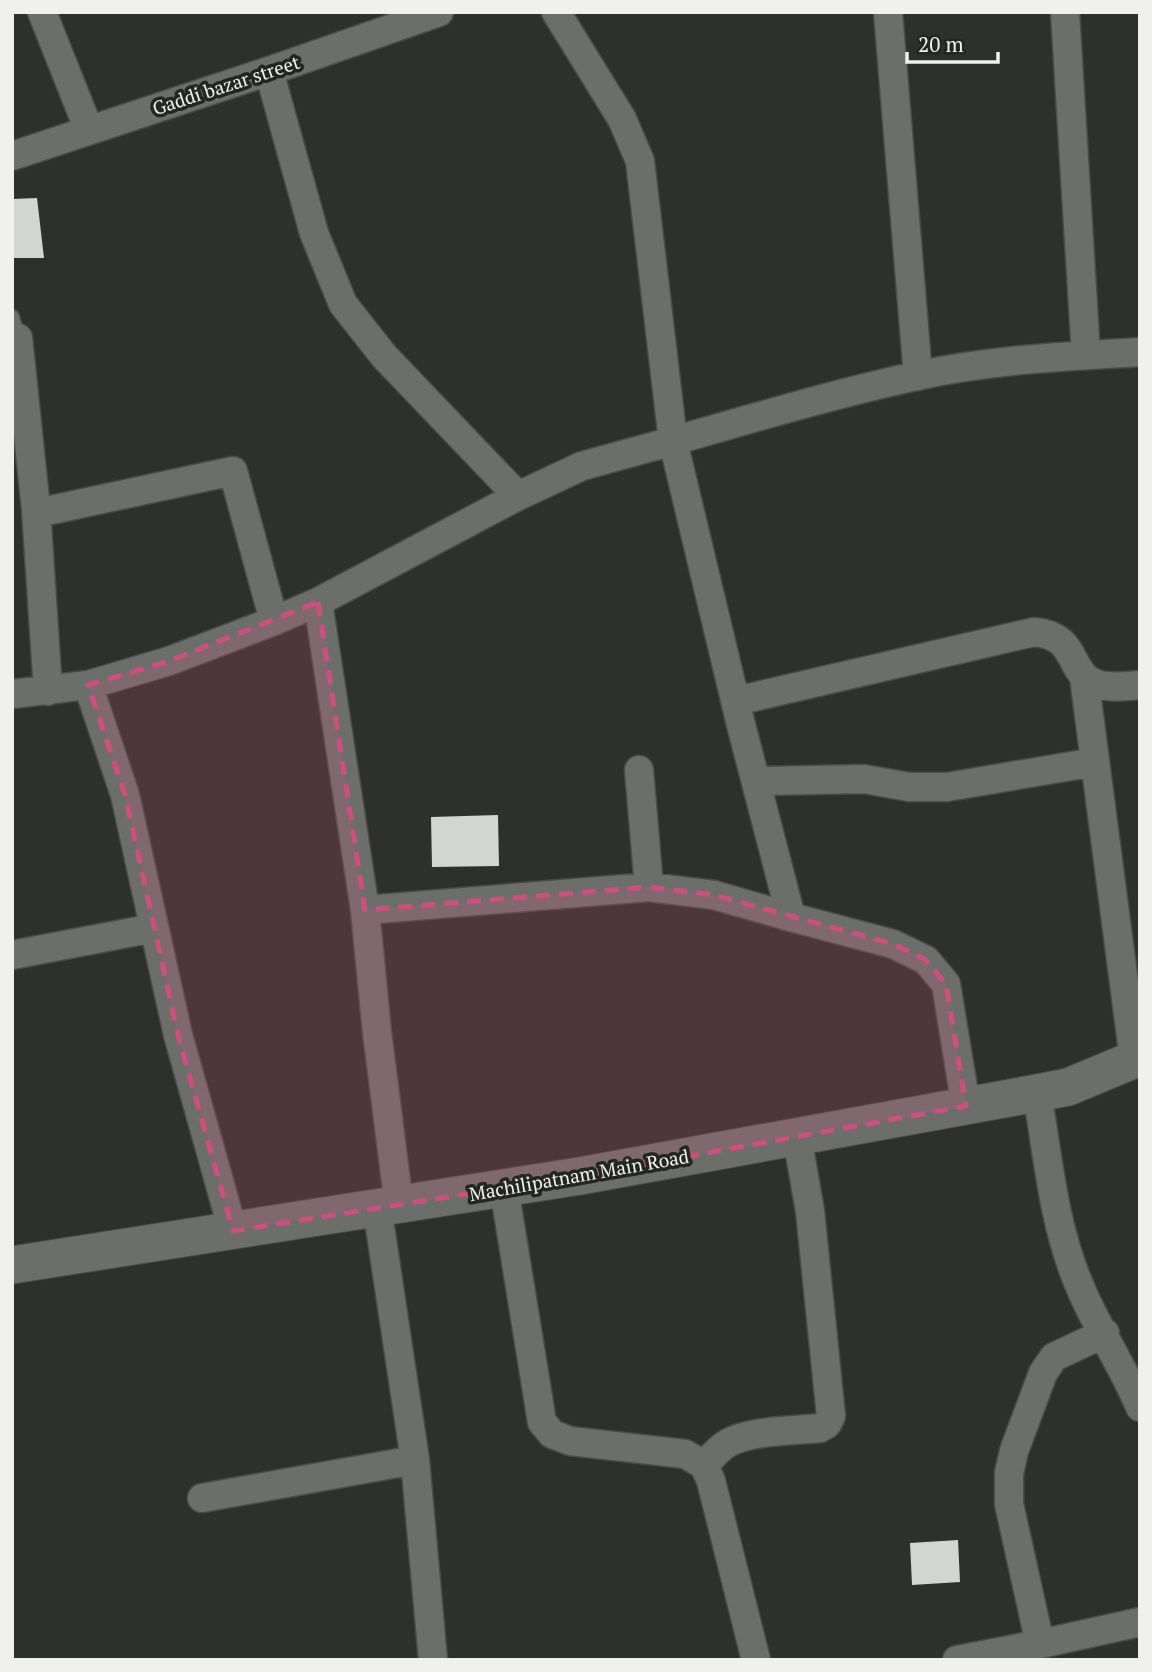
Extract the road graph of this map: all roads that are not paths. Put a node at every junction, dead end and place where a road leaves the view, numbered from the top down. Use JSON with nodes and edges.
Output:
{"nodes":[{"id":1,"x":42,"y":12,"type":"edge"},
{"id":2,"x":439,"y":12,"type":"edge"},
{"id":3,"x":556,"y":12,"type":"edge"},
{"id":4,"x":888,"y":12,"type":"edge"},
{"id":5,"x":1065,"y":12,"type":"edge"},
{"id":6,"x":269,"y":71,"type":"junction"},
{"id":7,"x":89,"y":130,"type":"junction"},
{"id":8,"x":12,"y":156,"type":"edge"},
{"id":9,"x":15,"y":328,"type":"edge"},
{"id":10,"x":1140,"y":352,"type":"edge"},
{"id":11,"x":1086,"y":355,"type":"junction"},
{"id":12,"x":918,"y":376,"type":"junction"},
{"id":13,"x":673,"y":441,"type":"junction"},
{"id":14,"x":518,"y":496,"type":"junction"},
{"id":15,"x":36,"y":509,"type":"junction"},
{"id":16,"x":318,"y":601,"type":"junction"},
{"id":17,"x":274,"y":621,"type":"junction"},
{"id":18,"x":1084,"y":677,"type":"junction"},
{"id":19,"x":88,"y":685,"type":"junction"},
{"id":20,"x":1140,"y":685,"type":"edge"},
{"id":21,"x":48,"y":691,"type":"junction"},
{"id":22,"x":12,"y":694,"type":"edge"},
{"id":23,"x":736,"y":701,"type":"junction"},
{"id":24,"x":1095,"y":762,"type":"junction"},
{"id":25,"x":639,"y":770,"type":"dead end"},
{"id":26,"x":756,"y":781,"type":"junction"},
{"id":27,"x":649,"y":887,"type":"junction"},
{"id":28,"x":365,"y":911,"type":"junction"},
{"id":29,"x":791,"y":917,"type":"junction"},
{"id":30,"x":154,"y":928,"type":"junction"},
{"id":31,"x":12,"y":955,"type":"edge"},
{"id":32,"x":1137,"y":1058,"type":"edge"},
{"id":33,"x":1037,"y":1093,"type":"junction"},
{"id":34,"x":966,"y":1106,"type":"junction"},
{"id":35,"x":797,"y":1137,"type":"junction"},
{"id":36,"x":504,"y":1188,"type":"junction"},
{"id":37,"x":388,"y":1206,"type":"junction"},
{"id":38,"x":233,"y":1230,"type":"junction"},
{"id":39,"x":12,"y":1265,"type":"edge"},
{"id":40,"x":1105,"y":1333,"type":"junction"},
{"id":41,"x":1140,"y":1407,"type":"edge"},
{"id":42,"x":415,"y":1460,"type":"junction"},
{"id":43,"x":704,"y":1465,"type":"junction"},
{"id":44,"x":202,"y":1499,"type":"dead end"},
{"id":45,"x":1140,"y":1622,"type":"edge"},
{"id":46,"x":1040,"y":1644,"type":"junction"},
{"id":47,"x":433,"y":1660,"type":"edge"},
{"id":48,"x":756,"y":1660,"type":"edge"},
{"id":49,"x":957,"y":1660,"type":"edge"}],
"edges":[{"from":1,"to":7,"type":"street"},
{"from":2,"to":6,"type":"street","name":"Gaddi bazar street"},
{"from":3,"to":13,"type":"street"},
{"from":4,"to":12,"type":"street"},
{"from":5,"to":11,"type":"street"},
{"from":6,"to":7,"type":"street","name":"Gaddi bazar street"},
{"from":6,"to":14,"type":"street"},
{"from":7,"to":8,"type":"street","name":"Gaddi bazar street"},
{"from":9,"to":15,"type":"street"},
{"from":10,"to":11,"type":"street"},
{"from":11,"to":12,"type":"street"},
{"from":12,"to":13,"type":"street"},
{"from":13,"to":14,"type":"street"},
{"from":13,"to":23,"type":"street"},
{"from":14,"to":16,"type":"street"},
{"from":15,"to":17,"type":"street"},
{"from":15,"to":21,"type":"street"},
{"from":16,"to":17,"type":"street"},
{"from":16,"to":28,"type":"street"},
{"from":17,"to":19,"type":"street"},
{"from":18,"to":20,"type":"street"},
{"from":18,"to":23,"type":"street"},
{"from":18,"to":24,"type":"street"},
{"from":19,"to":21,"type":"street"},
{"from":19,"to":30,"type":"street"},
{"from":21,"to":22,"type":"street"},
{"from":23,"to":26,"type":"street"},
{"from":24,"to":26,"type":"street"},
{"from":24,"to":32,"type":"street"},
{"from":25,"to":27,"type":"street"},
{"from":26,"to":29,"type":"street"},
{"from":27,"to":28,"type":"street"},
{"from":27,"to":29,"type":"street"},
{"from":28,"to":37,"type":"street"},
{"from":29,"to":34,"type":"street"},
{"from":30,"to":31,"type":"street"},
{"from":30,"to":38,"type":"street"},
{"from":32,"to":33,"type":"street","name":"Machilipatnam Main Road"},
{"from":33,"to":34,"type":"street","name":"Machilipatnam Main Road"},
{"from":33,"to":40,"type":"street"},
{"from":34,"to":35,"type":"street","name":"Machilipatnam Main Road"},
{"from":35,"to":36,"type":"street","name":"Machilipatnam Main Road"},
{"from":35,"to":43,"type":"street"},
{"from":36,"to":37,"type":"street","name":"Machilipatnam Main Road"},
{"from":36,"to":43,"type":"street"},
{"from":37,"to":38,"type":"street","name":"Machilipatnam Main Road"},
{"from":37,"to":42,"type":"street"},
{"from":38,"to":39,"type":"street","name":"Machilipatnam Main Road"},
{"from":40,"to":41,"type":"street"},
{"from":40,"to":46,"type":"street"},
{"from":42,"to":44,"type":"street"},
{"from":42,"to":47,"type":"street"},
{"from":43,"to":48,"type":"street"},
{"from":45,"to":46,"type":"street"},
{"from":46,"to":49,"type":"street"}]}
